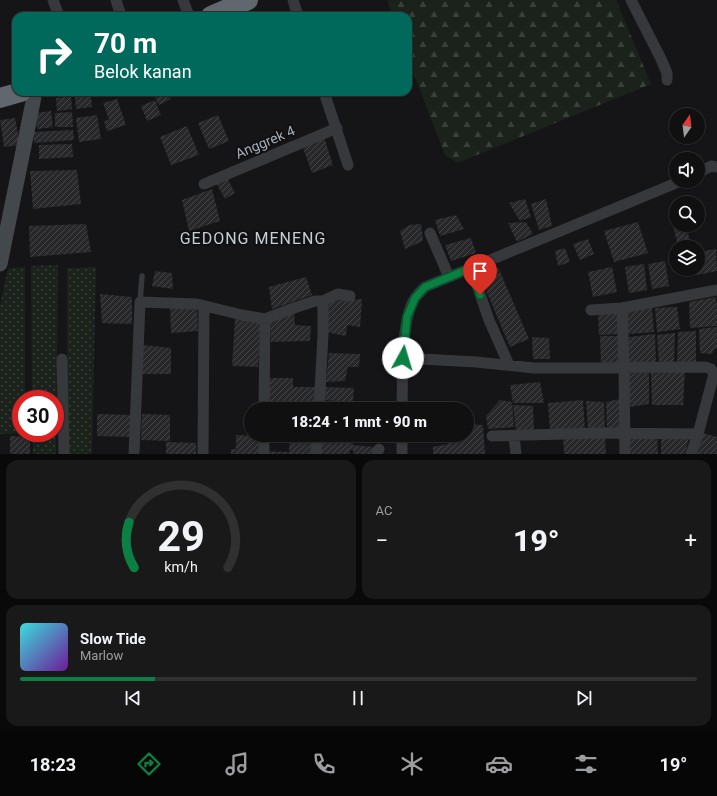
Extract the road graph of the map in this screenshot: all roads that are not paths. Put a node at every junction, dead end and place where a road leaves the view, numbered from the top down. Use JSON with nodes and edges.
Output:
{"nodes":[{"id":1,"x":53,"y":0,"type":"edge"},
{"id":2,"x":116,"y":0,"type":"edge"},
{"id":3,"x":183,"y":0,"type":"edge"},
{"id":4,"x":248,"y":0,"type":"edge"},
{"id":5,"x":293,"y":0,"type":"edge"},
{"id":6,"x":631,"y":0,"type":"edge"},
{"id":7,"x":228,"y":4,"type":"edge"},
{"id":8,"x":58,"y":12,"type":"edge"},
{"id":9,"x":120,"y":12,"type":"edge"},
{"id":10,"x":188,"y":12,"type":"edge"},
{"id":11,"x":217,"y":12,"type":"edge"},
{"id":12,"x":297,"y":12,"type":"edge"},
{"id":13,"x":667,"y":80,"type":"dead end"},
{"id":14,"x":12,"y":95,"type":"edge"},
{"id":15,"x":34,"y":96,"type":"edge"},
{"id":16,"x":325,"y":96,"type":"edge"},
{"id":17,"x":0,"y":98,"type":"edge"},
{"id":18,"x":337,"y":128,"type":"junction"},
{"id":19,"x":348,"y":165,"type":"dead end"},
{"id":20,"x":717,"y":166,"type":"edge"},
{"id":21,"x":705,"y":169,"type":"edge"},
{"id":22,"x":204,"y":184,"type":"dead end"},
{"id":23,"x":669,"y":186,"type":"edge"},
{"id":24,"x":430,"y":233,"type":"dead end"},
{"id":25,"x":0,"y":264,"type":"edge"},
{"id":26,"x":471,"y":268,"type":"junction"},
{"id":27,"x":142,"y":276,"type":"dead end"},
{"id":28,"x":449,"y":277,"type":"junction"},
{"id":29,"x":717,"y":290,"type":"edge"},
{"id":30,"x":350,"y":296,"type":"dead end"},
{"id":31,"x":322,"y":301,"type":"junction"},
{"id":32,"x":140,"y":302,"type":"junction"},
{"id":33,"x":204,"y":307,"type":"junction"},
{"id":34,"x":622,"y":308,"type":"junction"},
{"id":35,"x":591,"y":310,"type":"dead end"},
{"id":36,"x":265,"y":319,"type":"junction"},
{"id":37,"x":403,"y":358,"type":"junction"},
{"id":38,"x":62,"y":360,"type":"dead end"},
{"id":39,"x":509,"y":365,"type":"junction"},
{"id":40,"x":624,"y":368,"type":"junction"},
{"id":41,"x":264,"y":402,"type":"edge"},
{"id":42,"x":319,"y":402,"type":"edge"},
{"id":43,"x":402,"y":402,"type":"edge"},
{"id":44,"x":624,"y":433,"type":"junction"},
{"id":45,"x":698,"y":434,"type":"junction"},
{"id":46,"x":492,"y":436,"type":"dead end"},
{"id":47,"x":514,"y":436,"type":"junction"},
{"id":48,"x":264,"y":442,"type":"edge"},
{"id":49,"x":317,"y":442,"type":"edge"},
{"id":50,"x":402,"y":442,"type":"edge"},
{"id":51,"x":64,"y":454,"type":"edge"},
{"id":52,"x":134,"y":454,"type":"edge"},
{"id":53,"x":204,"y":454,"type":"edge"},
{"id":54,"x":264,"y":454,"type":"edge"},
{"id":55,"x":316,"y":454,"type":"edge"},
{"id":56,"x":402,"y":454,"type":"edge"},
{"id":57,"x":516,"y":454,"type":"edge"},
{"id":58,"x":625,"y":454,"type":"edge"},
{"id":59,"x":691,"y":454,"type":"edge"}],
"edges":[{"from":1,"to":8,"type":"street"},
{"from":2,"to":9,"type":"street"},
{"from":3,"to":10,"type":"street"},
{"from":4,"to":7,"type":"highway"},
{"from":5,"to":12,"type":"street"},
{"from":6,"to":13,"type":"street"},
{"from":7,"to":11,"type":"highway"},
{"from":14,"to":17,"type":"highway"},
{"from":15,"to":25,"type":"street"},
{"from":16,"to":18,"type":"street"},
{"from":18,"to":19,"type":"street"},
{"from":18,"to":22,"type":"street","name":"Anggrek 4"},
{"from":20,"to":21,"type":"street"},
{"from":23,"to":26,"type":"street"},
{"from":24,"to":28,"type":"street"},
{"from":26,"to":28,"type":"street"},
{"from":26,"to":39,"type":"street"},
{"from":27,"to":32,"type":"lane"},
{"from":28,"to":37,"type":"street"},
{"from":29,"to":34,"type":"street"},
{"from":30,"to":31,"type":"street"},
{"from":31,"to":36,"type":"street"},
{"from":31,"to":42,"type":"street"},
{"from":32,"to":33,"type":"street"},
{"from":32,"to":52,"type":"street"},
{"from":33,"to":36,"type":"street"},
{"from":33,"to":53,"type":"street"},
{"from":34,"to":35,"type":"street"},
{"from":34,"to":40,"type":"street"},
{"from":36,"to":41,"type":"street"},
{"from":37,"to":39,"type":"street"},
{"from":37,"to":43,"type":"street"},
{"from":38,"to":51,"type":"street"},
{"from":39,"to":40,"type":"street"},
{"from":40,"to":44,"type":"street"},
{"from":40,"to":45,"type":"street"},
{"from":44,"to":45,"type":"street"},
{"from":44,"to":47,"type":"street"},
{"from":44,"to":58,"type":"street"},
{"from":45,"to":59,"type":"street"},
{"from":46,"to":47,"type":"street"},
{"from":47,"to":57,"type":"street"},
{"from":48,"to":54,"type":"street"},
{"from":49,"to":55,"type":"street"},
{"from":50,"to":56,"type":"street"}]}
